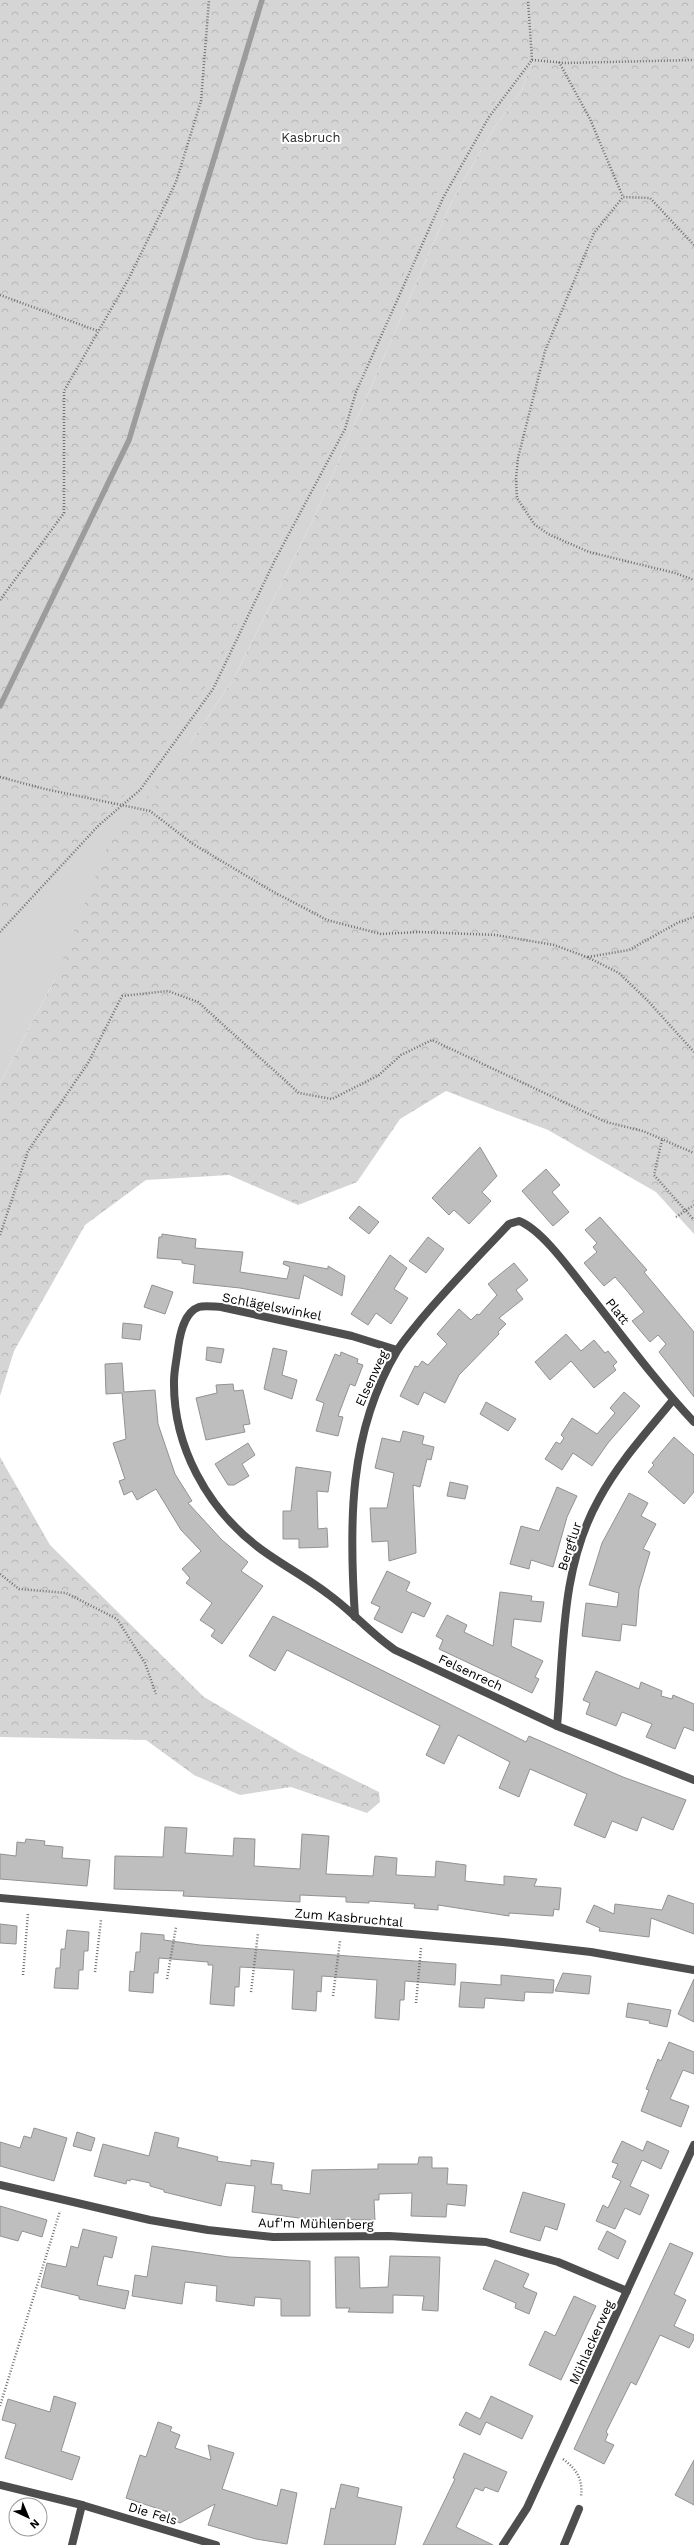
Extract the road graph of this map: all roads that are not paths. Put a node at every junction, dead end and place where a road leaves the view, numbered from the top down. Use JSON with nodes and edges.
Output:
{"nodes":[{"id":1,"x":519,"y":1220,"type":"joint"},
{"id":2,"x":397,"y":1350,"type":"junction"},
{"id":3,"x":673,"y":1400,"type":"junction"},
{"id":4,"x":694,"y":1422,"type":"edge"},
{"id":5,"x":259,"y":1548,"type":"joint"},
{"id":6,"x":355,"y":1617,"type":"junction"},
{"id":7,"x":557,"y":1726,"type":"junction"},
{"id":8,"x":694,"y":1780,"type":"edge"},
{"id":9,"x":0,"y":1898,"type":"edge"},
{"id":10,"x":694,"y":1970,"type":"edge"},
{"id":11,"x":694,"y":2145,"type":"edge"},
{"id":12,"x":0,"y":2185,"type":"edge"},
{"id":13,"x":627,"y":2290,"type":"junction"},
{"id":14,"x":0,"y":2484,"type":"edge"},
{"id":15,"x":82,"y":2505,"type":"junction"},
{"id":16,"x":579,"y":2509,"type":"road end"},
{"id":17,"x":72,"y":2545,"type":"edge"},
{"id":18,"x":216,"y":2545,"type":"edge"},
{"id":19,"x":503,"y":2545,"type":"edge"},
{"id":20,"x":564,"y":2545,"type":"edge"}],
"edges":[{"from":1,"to":2,"type":"street","name":"Elsenweg"},
{"from":1,"to":3,"type":"street","name":"Platt"},
{"from":2,"to":5,"type":"street","name":"Schlägelswinkel"},
{"from":2,"to":6,"type":"street","name":"Elsenweg"},
{"from":3,"to":4,"type":"street","name":"Platt"},
{"from":3,"to":7,"type":"street","name":"Bergflur"},
{"from":5,"to":6,"type":"street","name":"Felsenrech"},
{"from":6,"to":7,"type":"street","name":"Felsenrech"},
{"from":7,"to":8,"type":"street","name":"Felsenrech"},
{"from":9,"to":10,"type":"street","name":"Zum Kasbruchtal"},
{"from":11,"to":13,"type":"street","name":"Mühlackerweg"},
{"from":12,"to":13,"type":"street","name":"Auf'm Mühlenberg"},
{"from":13,"to":19,"type":"street","name":"Mühlackerweg"},
{"from":14,"to":15,"type":"street","name":"Die Fels"},
{"from":15,"to":17,"type":"street"},
{"from":15,"to":18,"type":"street","name":"Die Fels"},
{"from":16,"to":20,"type":"street"}]}
